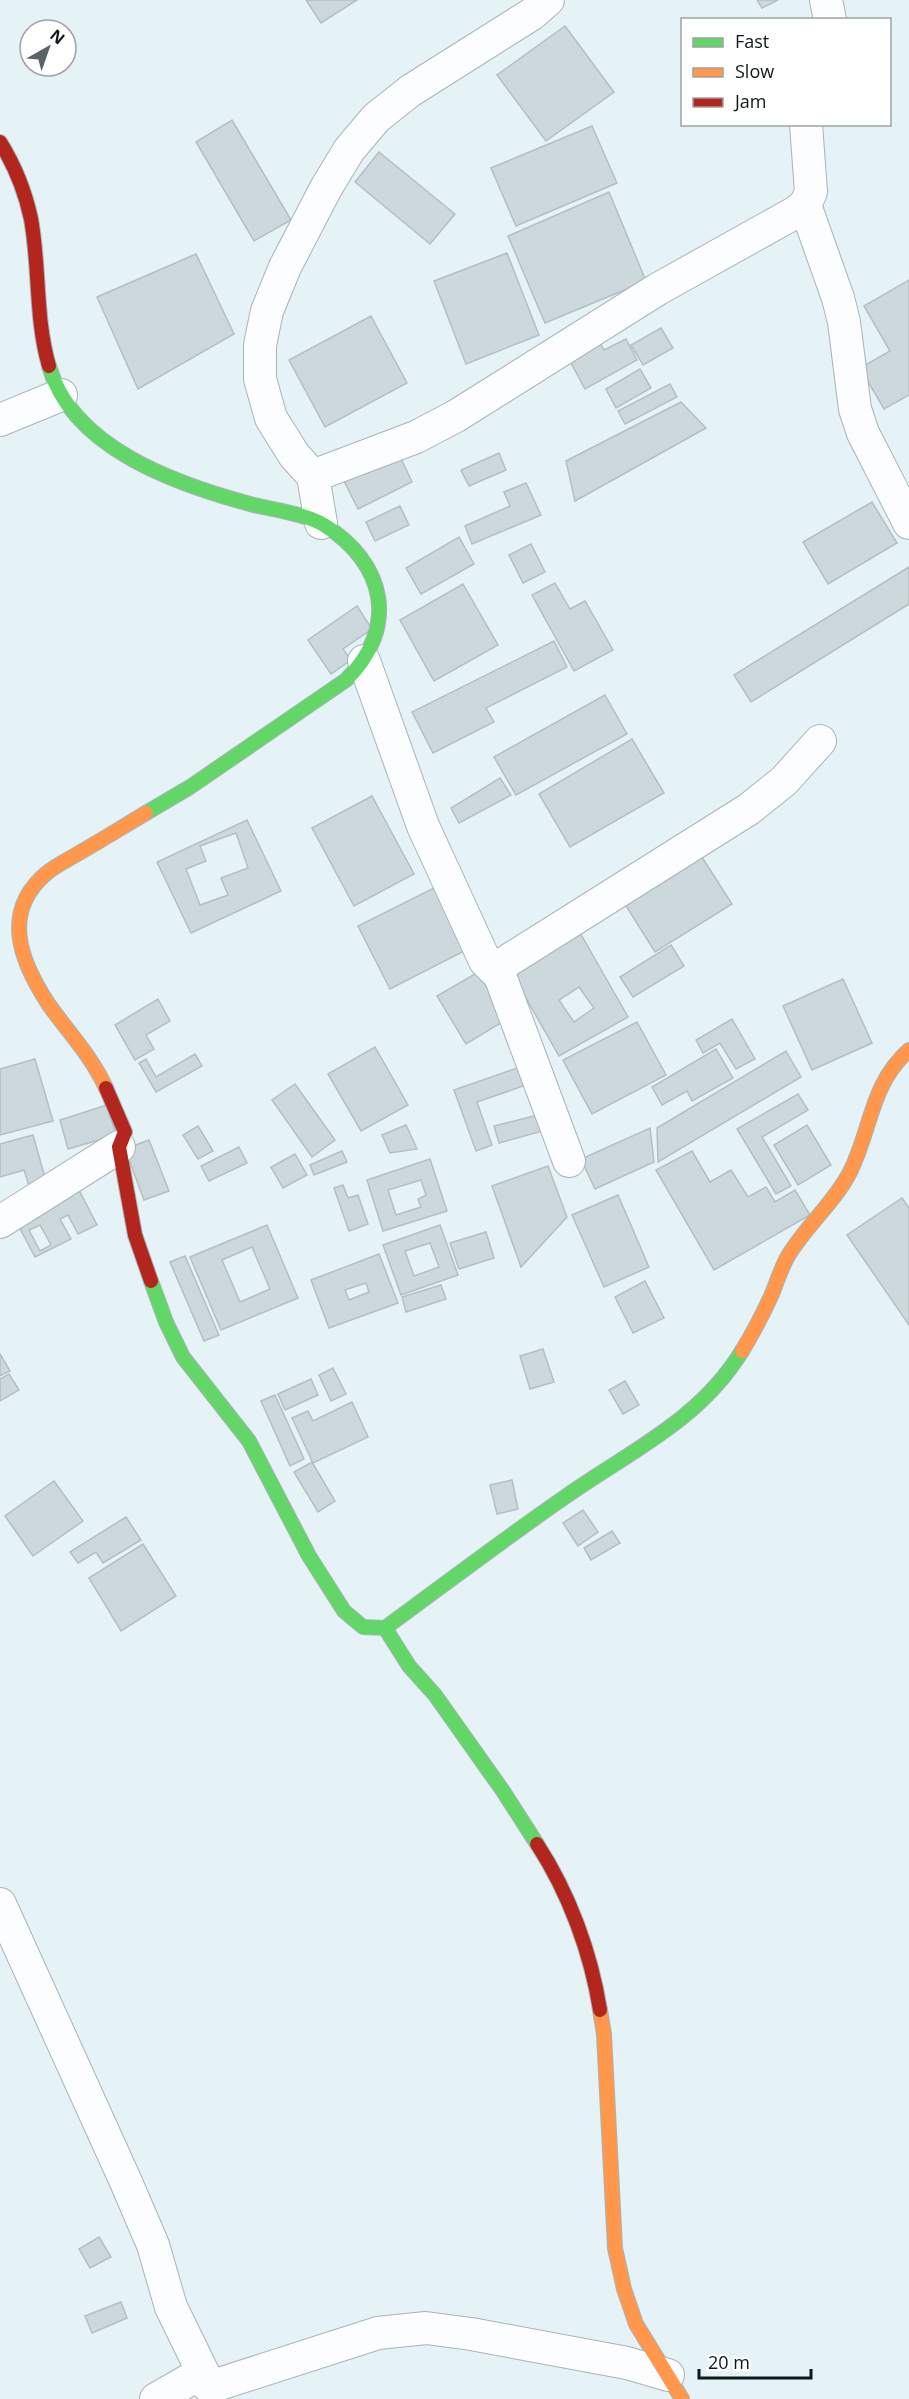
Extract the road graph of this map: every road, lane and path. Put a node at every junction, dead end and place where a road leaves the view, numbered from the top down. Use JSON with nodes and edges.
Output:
{"nodes":[{"id":1,"x":548,"y":0,"type":"edge"},
{"id":2,"x":826,"y":0,"type":"edge"},
{"id":3,"x":830,"y":18,"type":"edge"},
{"id":4,"x":806,"y":126,"type":"edge"},
{"id":5,"x":0,"y":142,"type":"edge"},
{"id":6,"x":805,"y":205,"type":"junction"},
{"id":7,"x":61,"y":395,"type":"junction"},
{"id":8,"x":0,"y":420,"type":"edge"},
{"id":9,"x":313,"y":476,"type":"junction"},
{"id":10,"x":321,"y":523,"type":"junction"},
{"id":11,"x":909,"y":523,"type":"edge"},
{"id":12,"x":364,"y":661,"type":"junction"},
{"id":13,"x":820,"y":741,"type":"dead end"},
{"id":14,"x":500,"y":976,"type":"junction"},
{"id":15,"x":909,"y":1050,"type":"edge"},
{"id":16,"x":119,"y":1147,"type":"junction"},
{"id":17,"x":568,"y":1161,"type":"dead end"},
{"id":18,"x":0,"y":1222,"type":"edge"},
{"id":19,"x":385,"y":1628,"type":"junction"},
{"id":20,"x":0,"y":1904,"type":"edge"},
{"id":21,"x":211,"y":2387,"type":"edge"},
{"id":22,"x":675,"y":2387,"type":"edge"},
{"id":23,"x":156,"y":2399,"type":"edge"}],
"edges":[{"from":1,"to":9,"type":"street"},
{"from":2,"to":3,"type":"street"},
{"from":4,"to":6,"type":"street"},
{"from":5,"to":7,"type":"street"},
{"from":6,"to":9,"type":"street"},
{"from":6,"to":11,"type":"street"},
{"from":7,"to":8,"type":"street"},
{"from":7,"to":10,"type":"street"},
{"from":9,"to":10,"type":"street"},
{"from":10,"to":12,"type":"street"},
{"from":12,"to":14,"type":"street"},
{"from":12,"to":16,"type":"street"},
{"from":13,"to":14,"type":"street"},
{"from":14,"to":17,"type":"street"},
{"from":15,"to":19,"type":"street"},
{"from":16,"to":18,"type":"street"},
{"from":16,"to":19,"type":"street"},
{"from":19,"to":22,"type":"street"},
{"from":20,"to":21,"type":"street"},
{"from":21,"to":22,"type":"street"},
{"from":21,"to":23,"type":"street"}]}
